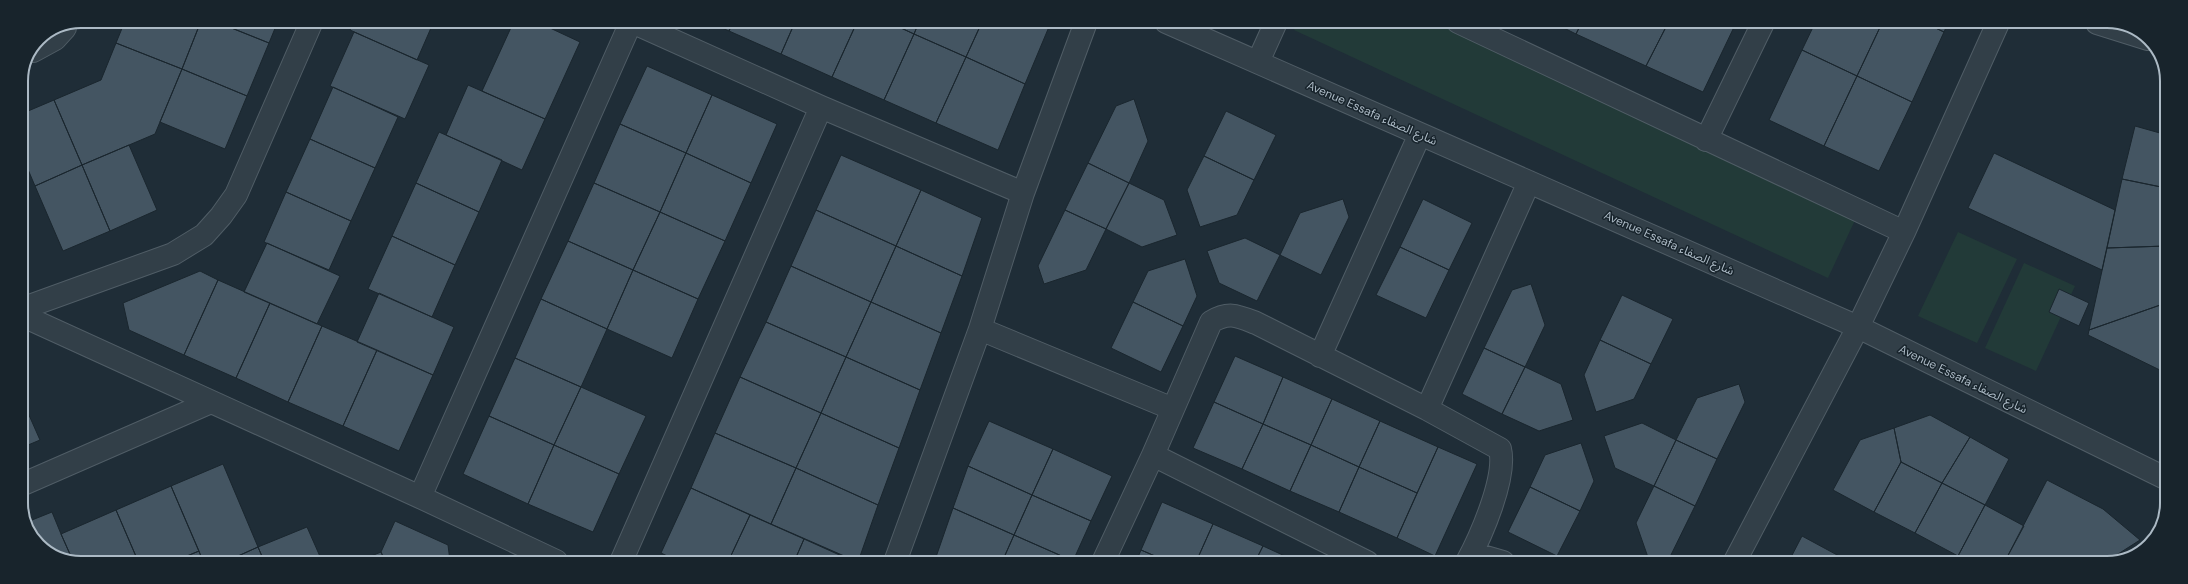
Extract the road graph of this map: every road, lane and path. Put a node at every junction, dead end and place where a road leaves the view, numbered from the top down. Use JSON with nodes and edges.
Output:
{"nodes":[{"id":1,"x":309,"y":28,"type":"edge"},
{"id":2,"x":629,"y":28,"type":"edge"},
{"id":3,"x":645,"y":28,"type":"edge"},
{"id":4,"x":1084,"y":28,"type":"edge"},
{"id":5,"x":1180,"y":28,"type":"edge"},
{"id":6,"x":1273,"y":28,"type":"edge"},
{"id":7,"x":1475,"y":28,"type":"edge"},
{"id":8,"x":1761,"y":28,"type":"edge"},
{"id":9,"x":1996,"y":28,"type":"edge"},
{"id":10,"x":2113,"y":28,"type":"edge"},
{"id":11,"x":62,"y":32,"type":"edge"},
{"id":12,"x":2129,"y":33,"type":"edge"},
{"id":13,"x":40,"y":47,"type":"edge"},
{"id":14,"x":1258,"y":62,"type":"junction"},
{"id":15,"x":821,"y":107,"type":"junction"},
{"id":16,"x":1420,"y":134,"type":"junction"},
{"id":17,"x":1706,"y":140,"type":"junction"},
{"id":18,"x":1529,"y":182,"type":"junction"},
{"id":19,"x":1023,"y":192,"type":"junction"},
{"id":20,"x":1904,"y":232,"type":"junction"},
{"id":21,"x":28,"y":306,"type":"edge"},
{"id":22,"x":28,"y":318,"type":"edge"},
{"id":23,"x":1858,"y":327,"type":"junction"},
{"id":24,"x":980,"y":328,"type":"junction"},
{"id":25,"x":1320,"y":356,"type":"junction"},
{"id":26,"x":211,"y":402,"type":"junction"},
{"id":27,"x":1173,"y":409,"type":"junction"},
{"id":28,"x":1427,"y":409,"type":"junction"},
{"id":29,"x":1153,"y":455,"type":"junction"},
{"id":30,"x":2160,"y":476,"type":"edge"},
{"id":31,"x":28,"y":482,"type":"edge"},
{"id":32,"x":420,"y":497,"type":"junction"},
{"id":33,"x":543,"y":556,"type":"edge"},
{"id":34,"x":624,"y":556,"type":"edge"},
{"id":35,"x":897,"y":556,"type":"edge"},
{"id":36,"x":1106,"y":556,"type":"edge"},
{"id":37,"x":1355,"y":556,"type":"edge"},
{"id":38,"x":1471,"y":556,"type":"edge"},
{"id":39,"x":1738,"y":556,"type":"edge"}],
"edges":[{"from":1,"to":21,"type":"street"},
{"from":2,"to":32,"type":"street"},
{"from":3,"to":15,"type":"street"},
{"from":4,"to":19,"type":"street"},
{"from":5,"to":14,"type":"street","name":"Avenue Essafa شارع الصفاء"},
{"from":6,"to":14,"type":"street"},
{"from":7,"to":17,"type":"street"},
{"from":8,"to":17,"type":"street"},
{"from":9,"to":20,"type":"street"},
{"from":10,"to":12,"type":"street"},
{"from":11,"to":13,"type":"street"},
{"from":14,"to":16,"type":"street","name":"Avenue Essafa شارع الصفاء"},
{"from":15,"to":19,"type":"street"},
{"from":15,"to":34,"type":"street"},
{"from":16,"to":18,"type":"street","name":"Avenue Essafa شارع الصفاء"},
{"from":16,"to":25,"type":"street"},
{"from":17,"to":20,"type":"street"},
{"from":18,"to":23,"type":"street","name":"Avenue Essafa شارع الصفاء"},
{"from":18,"to":28,"type":"street"},
{"from":19,"to":24,"type":"street"},
{"from":20,"to":23,"type":"street"},
{"from":22,"to":26,"type":"street"},
{"from":23,"to":30,"type":"street","name":"Avenue Essafa شارع الصفاء"},
{"from":23,"to":39,"type":"street"},
{"from":24,"to":27,"type":"street"},
{"from":24,"to":35,"type":"street"},
{"from":25,"to":27,"type":"street"},
{"from":25,"to":28,"type":"street"},
{"from":26,"to":31,"type":"street"},
{"from":26,"to":32,"type":"street"},
{"from":27,"to":29,"type":"street"},
{"from":28,"to":38,"type":"street"},
{"from":29,"to":36,"type":"street"},
{"from":29,"to":37,"type":"street"},
{"from":32,"to":33,"type":"street"}]}
